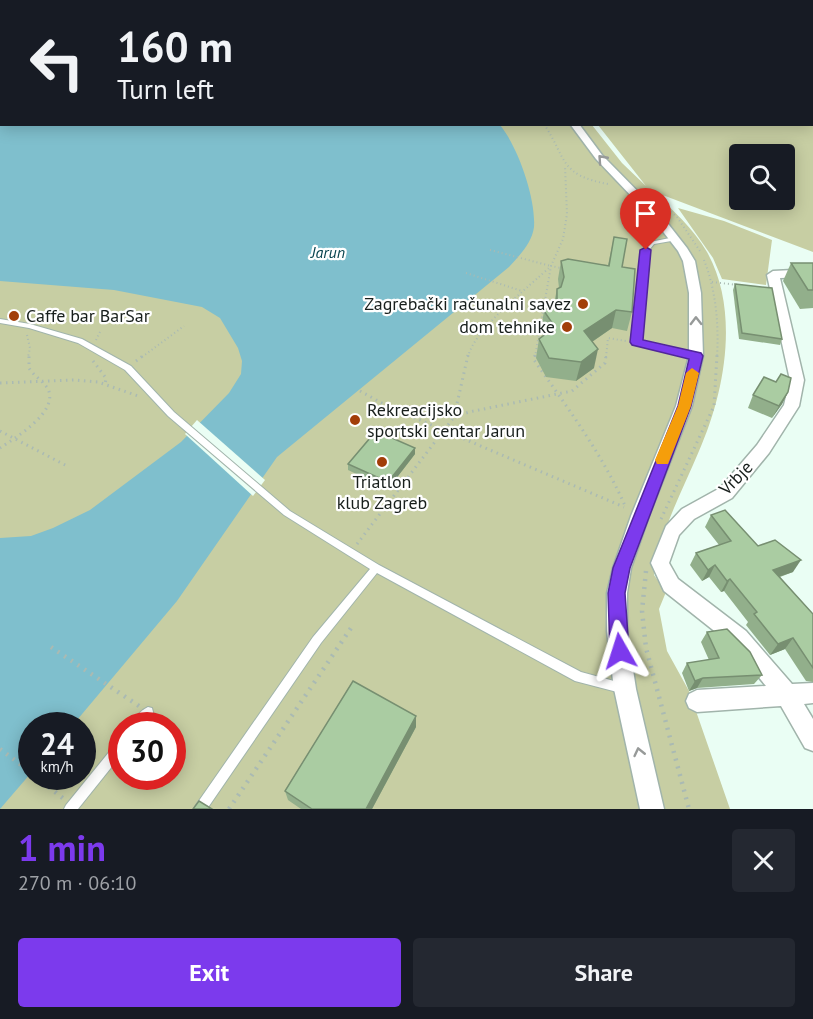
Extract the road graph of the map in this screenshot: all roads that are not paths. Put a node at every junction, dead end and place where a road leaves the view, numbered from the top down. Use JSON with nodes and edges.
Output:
{"nodes":[{"id":1,"x":576,"y":126,"type":"edge"},
{"id":2,"x":675,"y":239,"type":"junction"},
{"id":3,"x":813,"y":273,"type":"edge"},
{"id":4,"x":0,"y":321,"type":"edge"},
{"id":5,"x":696,"y":356,"type":"junction"},
{"id":6,"x":376,"y":568,"type":"junction"},
{"id":7,"x":625,"y":689,"type":"junction"},
{"id":8,"x":786,"y":693,"type":"junction"},
{"id":9,"x":813,"y":693,"type":"edge"},
{"id":10,"x":697,"y":701,"type":"dead end"},
{"id":11,"x":813,"y":740,"type":"edge"},
{"id":12,"x":108,"y":762,"type":"edge"},
{"id":13,"x":71,"y":807,"type":"edge"},
{"id":14,"x":200,"y":809,"type":"edge"},
{"id":15,"x":652,"y":809,"type":"edge"}],
"edges":[{"from":2,"to":1,"type":"street","one_way":true},
{"from":5,"to":2,"type":"street","one_way":true},
{"from":2,"to":5,"type":"lane"},
{"from":3,"to":8,"type":"street","name":"Vrbje"},
{"from":4,"to":6,"type":"lane"},
{"from":5,"to":7,"type":"street"},
{"from":6,"to":7,"type":"lane"},
{"from":6,"to":14,"type":"lane"},
{"from":15,"to":7,"type":"street","one_way":true},
{"from":8,"to":9,"type":"street"},
{"from":8,"to":10,"type":"street"},
{"from":8,"to":11,"type":"street","name":"Vrbje"},
{"from":12,"to":13,"type":"lane"}]}
